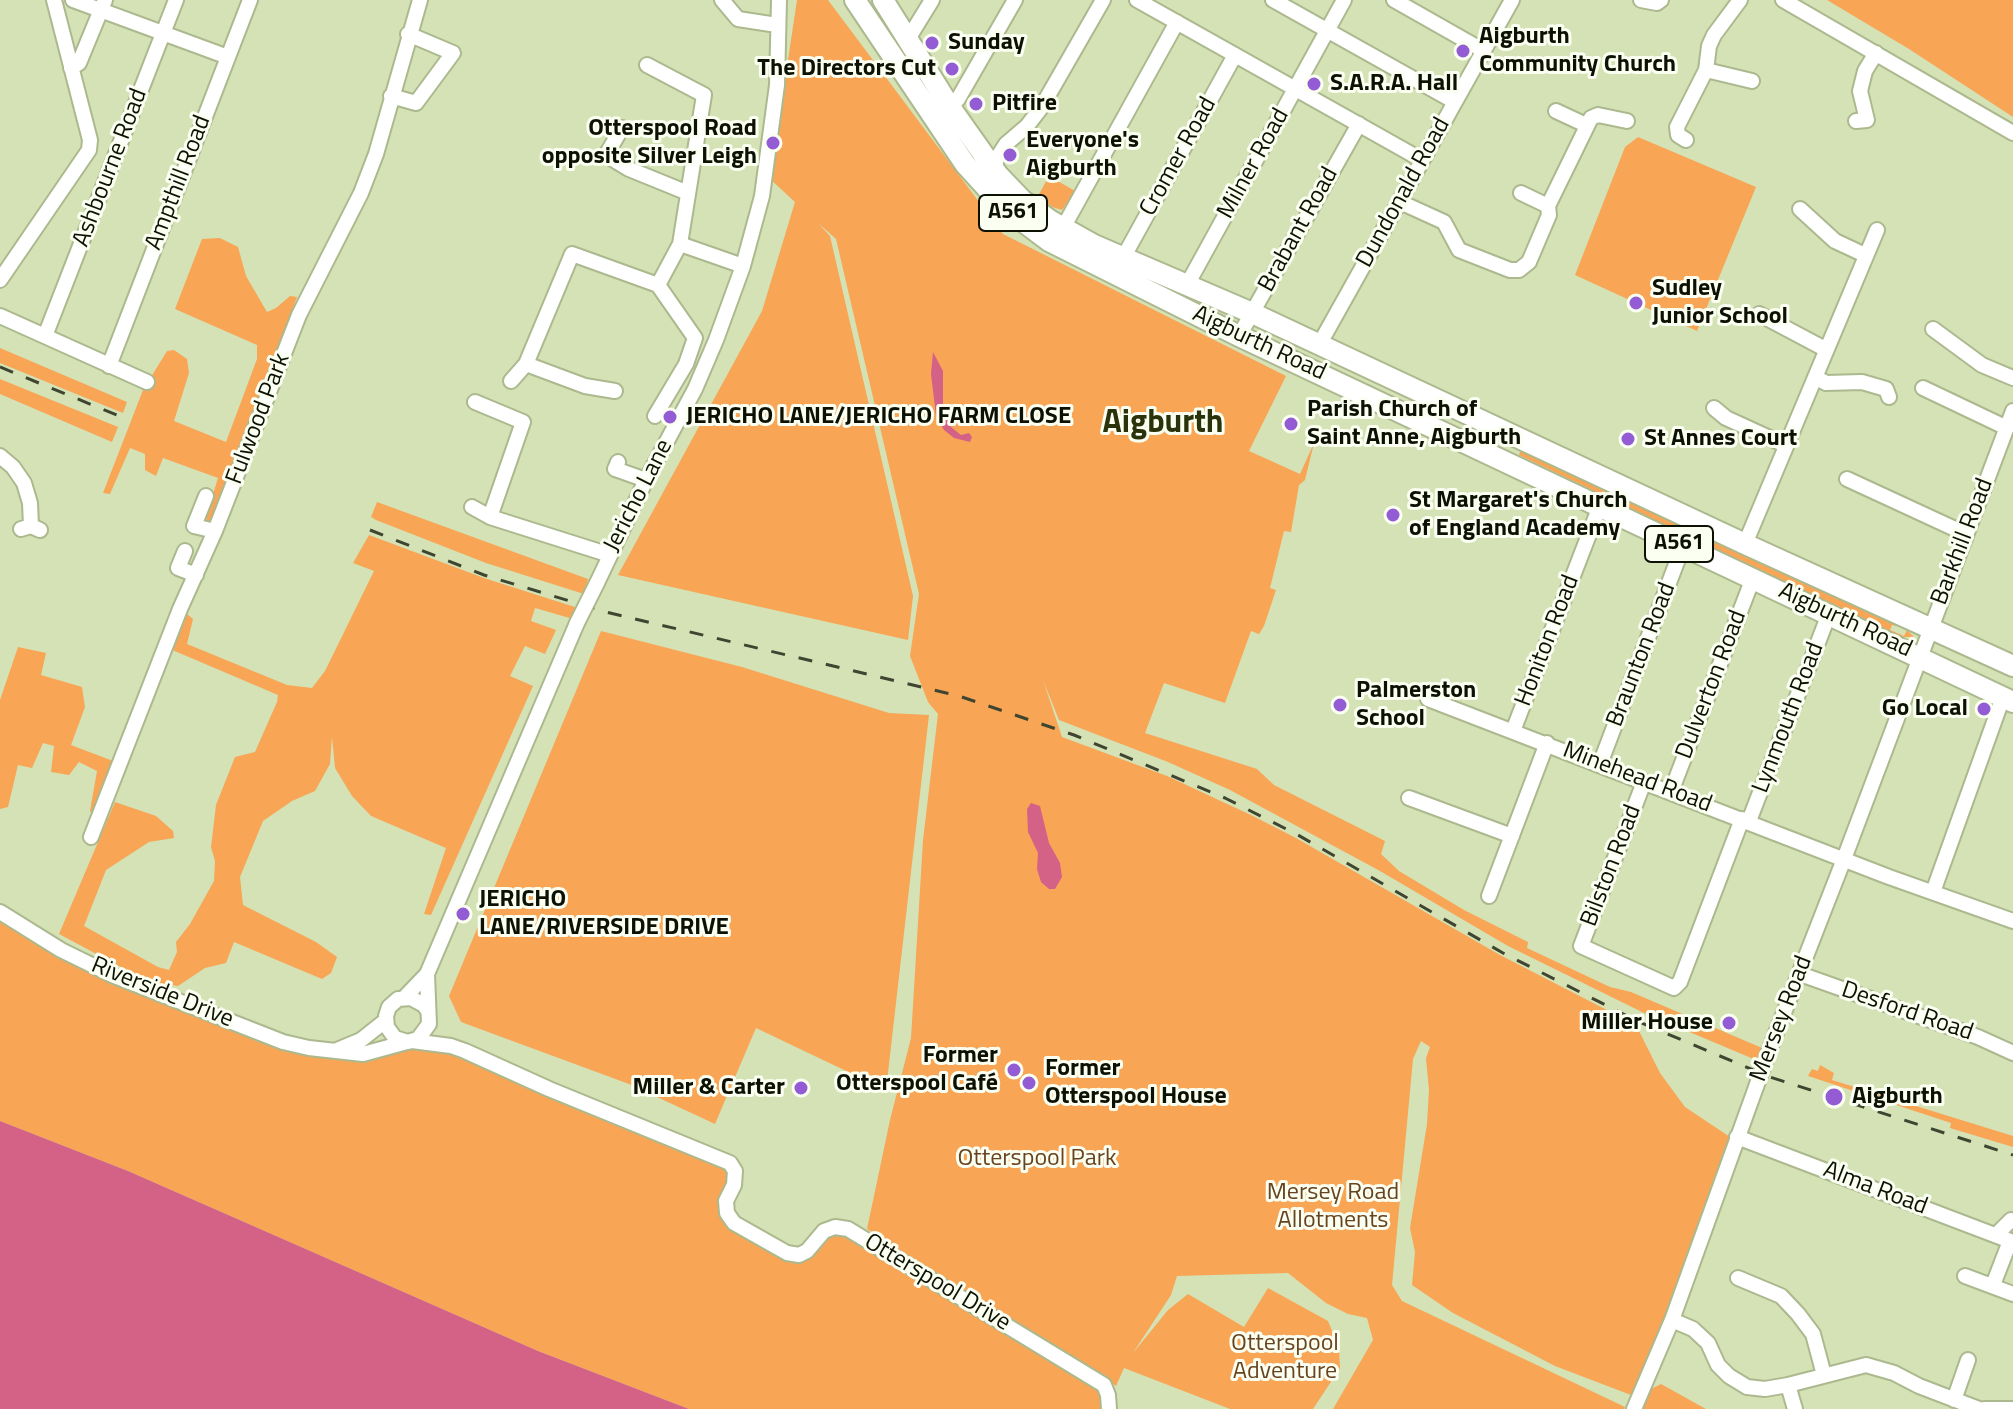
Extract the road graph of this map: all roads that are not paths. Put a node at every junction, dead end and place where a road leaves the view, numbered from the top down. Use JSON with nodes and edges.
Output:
{"nodes":[{"id":1,"x":54,"y":0,"type":"edge"},
{"id":2,"x":73,"y":0,"type":"edge"},
{"id":3,"x":176,"y":0,"type":"edge"},
{"id":4,"x":250,"y":0,"type":"edge"},
{"id":5,"x":420,"y":0,"type":"edge"},
{"id":6,"x":722,"y":0,"type":"edge"},
{"id":7,"x":779,"y":0,"type":"edge"},
{"id":8,"x":883,"y":0,"type":"edge"},
{"id":9,"x":932,"y":0,"type":"edge"},
{"id":10,"x":1015,"y":0,"type":"edge"},
{"id":11,"x":1103,"y":0,"type":"edge"},
{"id":12,"x":1137,"y":0,"type":"edge"},
{"id":13,"x":1273,"y":0,"type":"edge"},
{"id":14,"x":1344,"y":0,"type":"edge"},
{"id":15,"x":1394,"y":0,"type":"edge"},
{"id":16,"x":1512,"y":0,"type":"edge"},
{"id":17,"x":1641,"y":0,"type":"edge"},
{"id":18,"x":1661,"y":0,"type":"edge"},
{"id":19,"x":1740,"y":0,"type":"edge"},
{"id":20,"x":1783,"y":0,"type":"edge"},
{"id":21,"x":855,"y":2,"type":"edge"},
{"id":22,"x":103,"y":6,"type":"edge"},
{"id":23,"x":1177,"y":22,"type":"junction"},
{"id":24,"x":777,"y":25,"type":"junction"},
{"id":25,"x":1328,"y":31,"type":"junction"},
{"id":26,"x":408,"y":34,"type":"junction"},
{"id":27,"x":163,"y":35,"type":"junction"},
{"id":28,"x":908,"y":39,"type":"junction"},
{"id":29,"x":1484,"y":51,"type":"junction"},
{"id":30,"x":1876,"y":53,"type":"junction"},
{"id":31,"x":1235,"y":55,"type":"junction"},
{"id":32,"x":228,"y":57,"type":"junction"},
{"id":33,"x":647,"y":65,"type":"dead end"},
{"id":34,"x":71,"y":68,"type":"junction"},
{"id":35,"x":1706,"y":70,"type":"junction"},
{"id":36,"x":1753,"y":85,"type":"dead end"},
{"id":37,"x":1295,"y":90,"type":"junction"},
{"id":38,"x":391,"y":96,"type":"junction"},
{"id":39,"x":1455,"y":102,"type":"junction"},
{"id":40,"x":950,"y":107,"type":"junction"},
{"id":41,"x":1556,"y":111,"type":"dead end"},
{"id":42,"x":1627,"y":121,"type":"dead end"},
{"id":43,"x":1856,"y":121,"type":"dead end"},
{"id":44,"x":1359,"y":124,"type":"junction"},
{"id":45,"x":1586,"y":125,"type":"junction"},
{"id":46,"x":622,"y":128,"type":"dead end"},
{"id":47,"x":2013,"y":133,"type":"edge"},
{"id":48,"x":1686,"y":140,"type":"dead end"},
{"id":49,"x":975,"y":143,"type":"junction"},
{"id":50,"x":1006,"y":144,"type":"junction"},
{"id":51,"x":1422,"y":160,"type":"junction"},
{"id":52,"x":998,"y":175,"type":"junction"},
{"id":53,"x":688,"y":193,"type":"junction"},
{"id":54,"x":1521,"y":193,"type":"dead end"},
{"id":55,"x":1400,"y":202,"type":"junction"},
{"id":56,"x":1548,"y":206,"type":"junction"},
{"id":57,"x":1800,"y":209,"type":"dead end"},
{"id":58,"x":1063,"y":228,"type":"junction"},
{"id":59,"x":1877,"y":230,"type":"dead end"},
{"id":60,"x":680,"y":244,"type":"junction"},
{"id":61,"x":1865,"y":255,"type":"junction"},
{"id":62,"x":1123,"y":258,"type":"junction"},
{"id":63,"x":743,"y":266,"type":"junction"},
{"id":64,"x":0,"y":280,"type":"edge"},
{"id":65,"x":658,"y":285,"type":"junction"},
{"id":66,"x":1187,"y":285,"type":"junction"},
{"id":67,"x":1252,"y":313,"type":"junction"},
{"id":68,"x":1759,"y":314,"type":"dead end"},
{"id":69,"x":0,"y":316,"type":"edge"},
{"id":70,"x":1933,"y":329,"type":"dead end"},
{"id":71,"x":45,"y":336,"type":"junction"},
{"id":72,"x":1239,"y":336,"type":"junction"},
{"id":73,"x":1319,"y":345,"type":"junction"},
{"id":74,"x":1825,"y":349,"type":"junction"},
{"id":75,"x":526,"y":364,"type":"junction"},
{"id":76,"x":109,"y":366,"type":"junction"},
{"id":77,"x":1815,"y":377,"type":"junction"},
{"id":78,"x":2013,"y":378,"type":"edge"},
{"id":79,"x":511,"y":381,"type":"dead end"},
{"id":80,"x":147,"y":382,"type":"dead end"},
{"id":81,"x":1923,"y":388,"type":"dead end"},
{"id":82,"x":615,"y":391,"type":"dead end"},
{"id":83,"x":1889,"y":397,"type":"dead end"},
{"id":84,"x":475,"y":402,"type":"dead end"},
{"id":85,"x":2013,"y":411,"type":"edge"},
{"id":86,"x":655,"y":416,"type":"dead end"},
{"id":87,"x":1709,"y":425,"type":"dead end"},
{"id":88,"x":2007,"y":428,"type":"junction"},
{"id":89,"x":1785,"y":445,"type":"junction"},
{"id":90,"x":0,"y":456,"type":"edge"},
{"id":91,"x":615,"y":469,"type":"dead end"},
{"id":92,"x":1847,"y":479,"type":"dead end"},
{"id":93,"x":646,"y":480,"type":"junction"},
{"id":94,"x":206,"y":496,"type":"dead end"},
{"id":95,"x":1600,"y":506,"type":"junction"},
{"id":96,"x":472,"y":507,"type":"dead end"},
{"id":97,"x":490,"y":517,"type":"junction"},
{"id":98,"x":31,"y":528,"type":"dead end"},
{"id":99,"x":215,"y":531,"type":"junction"},
{"id":100,"x":1966,"y":534,"type":"junction"},
{"id":101,"x":190,"y":538,"type":"junction"},
{"id":102,"x":1745,"y":544,"type":"junction"},
{"id":103,"x":1683,"y":546,"type":"junction"},
{"id":104,"x":610,"y":555,"type":"junction"},
{"id":105,"x":196,"y":575,"type":"junction"},
{"id":106,"x":1753,"y":578,"type":"junction"},
{"id":107,"x":1829,"y":614,"type":"junction"},
{"id":108,"x":1930,"y":629,"type":"junction"},
{"id":109,"x":1919,"y":657,"type":"junction"},
{"id":110,"x":2013,"y":666,"type":"edge"},
{"id":111,"x":1428,"y":699,"type":"dead end"},
{"id":112,"x":2008,"y":700,"type":"edge"},
{"id":113,"x":1513,"y":731,"type":"junction"},
{"id":114,"x":1547,"y":743,"type":"junction"},
{"id":115,"x":1600,"y":764,"type":"junction"},
{"id":116,"x":1644,"y":782,"type":"junction"},
{"id":117,"x":1671,"y":792,"type":"junction"},
{"id":118,"x":1409,"y":798,"type":"dead end"},
{"id":119,"x":1745,"y":820,"type":"junction"},
{"id":120,"x":1512,"y":836,"type":"junction"},
{"id":121,"x":91,"y":837,"type":"dead end"},
{"id":122,"x":1844,"y":859,"type":"junction"},
{"id":123,"x":1933,"y":892,"type":"junction"},
{"id":124,"x":1489,"y":896,"type":"dead end"},
{"id":125,"x":0,"y":912,"type":"edge"},
{"id":126,"x":2012,"y":916,"type":"edge"},
{"id":127,"x":427,"y":974,"type":"junction"},
{"id":128,"x":1800,"y":974,"type":"junction"},
{"id":129,"x":1674,"y":988,"type":"joint"},
{"id":130,"x":404,"y":998,"type":"junction"},
{"id":131,"x":429,"y":1014,"type":"junction"},
{"id":132,"x":385,"y":1021,"type":"junction"},
{"id":133,"x":410,"y":1042,"type":"junction"},
{"id":134,"x":451,"y":1046,"type":"junction"},
{"id":135,"x":332,"y":1051,"type":"junction"},
{"id":136,"x":2013,"y":1053,"type":"edge"},
{"id":137,"x":1737,"y":1137,"type":"junction"},
{"id":138,"x":2011,"y":1220,"type":"dead end"},
{"id":139,"x":2007,"y":1239,"type":"edge"},
{"id":140,"x":1965,"y":1276,"type":"dead end"},
{"id":141,"x":1993,"y":1285,"type":"junction"},
{"id":142,"x":2013,"y":1294,"type":"edge"},
{"id":143,"x":1742,"y":1297,"type":"dead end"},
{"id":144,"x":1672,"y":1320,"type":"junction"},
{"id":145,"x":1968,"y":1360,"type":"dead end"},
{"id":146,"x":1824,"y":1375,"type":"junction"},
{"id":147,"x":1788,"y":1385,"type":"junction"},
{"id":148,"x":1954,"y":1400,"type":"junction"},
{"id":149,"x":1109,"y":1409,"type":"edge"},
{"id":150,"x":1634,"y":1409,"type":"edge"},
{"id":151,"x":1795,"y":1409,"type":"edge"},
{"id":152,"x":1981,"y":1409,"type":"edge"},
{"id":153,"x":2013,"y":1409,"type":"edge"}],
"edges":[{"from":1,"to":34,"type":"street"},
{"from":2,"to":22,"type":"street"},
{"from":3,"to":27,"type":"street","name":"Ashbourne Road"},
{"from":4,"to":32,"type":"street","name":"Ampthill Road"},
{"from":5,"to":26,"type":"street","name":"Fulwood Park"},
{"from":6,"to":24,"type":"street"},
{"from":7,"to":24,"type":"street","name":"Jericho Lane"},
{"from":8,"to":28,"type":"highway","name":"Aigburth Road","number":"A561"},
{"from":9,"to":28,"type":"street"},
{"from":10,"to":40,"type":"street"},
{"from":11,"to":50,"type":"street"},
{"from":12,"to":23,"type":"street"},
{"from":13,"to":25,"type":"street"},
{"from":14,"to":25,"type":"street","name":"Milner Road"},
{"from":15,"to":29,"type":"street"},
{"from":16,"to":29,"type":"street","name":"Dundonald Road"},
{"from":17,"to":18,"type":"street"},
{"from":19,"to":35,"type":"street"},
{"from":20,"to":30,"type":"street"},
{"from":21,"to":72,"type":"highway","name":"Aigburth Road","number":"A561"},
{"from":22,"to":27,"type":"street"},
{"from":22,"to":34,"type":"street"},
{"from":23,"to":31,"type":"street"},
{"from":23,"to":58,"type":"street"},
{"from":24,"to":63,"type":"street","name":"Jericho Lane"},
{"from":25,"to":37,"type":"street","name":"Milner Road"},
{"from":25,"to":39,"type":"street"},
{"from":26,"to":38,"type":"street","name":"Fulwood Park"},
{"from":26,"to":38,"type":"street"},
{"from":27,"to":32,"type":"street"},
{"from":27,"to":71,"type":"street","name":"Ashbourne Road"},
{"from":28,"to":40,"type":"highway","name":"Aigburth Road","number":"A561"},
{"from":29,"to":39,"type":"street","name":"Dundonald Road"},
{"from":30,"to":43,"type":"street"},
{"from":30,"to":47,"type":"street"},
{"from":31,"to":37,"type":"street"},
{"from":31,"to":62,"type":"street","name":"Cromer Road"},
{"from":32,"to":76,"type":"street","name":"Ampthill Road"},
{"from":33,"to":53,"type":"street"},
{"from":34,"to":64,"type":"street"},
{"from":35,"to":36,"type":"street"},
{"from":35,"to":48,"type":"street"},
{"from":37,"to":44,"type":"street"},
{"from":37,"to":66,"type":"street","name":"Milner Road"},
{"from":38,"to":99,"type":"street","name":"Fulwood Park"},
{"from":39,"to":51,"type":"street","name":"Dundonald Road"},
{"from":40,"to":49,"type":"highway","name":"Aigburth Road","number":"A561"},
{"from":41,"to":45,"type":"street"},
{"from":42,"to":45,"type":"street"},
{"from":44,"to":51,"type":"street"},
{"from":44,"to":67,"type":"street","name":"Brabant Road"},
{"from":45,"to":56,"type":"street"},
{"from":46,"to":53,"type":"street"},
{"from":49,"to":50,"type":"street"},
{"from":49,"to":52,"type":"highway","name":"Aigburth Road","number":"A561"},
{"from":50,"to":52,"type":"street"},
{"from":51,"to":55,"type":"street","name":"Dundonald Road"},
{"from":52,"to":58,"type":"highway","name":"Aigburth Road","number":"A561"},
{"from":53,"to":60,"type":"street"},
{"from":54,"to":56,"type":"street"},
{"from":55,"to":56,"type":"street"},
{"from":55,"to":73,"type":"street","name":"Dundonald Road"},
{"from":57,"to":61,"type":"street"},
{"from":58,"to":62,"type":"highway","name":"Aigburth Road","number":"A561"},
{"from":59,"to":61,"type":"street"},
{"from":60,"to":63,"type":"street"},
{"from":60,"to":65,"type":"street"},
{"from":61,"to":74,"type":"street"},
{"from":62,"to":66,"type":"highway","name":"Aigburth Road","number":"A561"},
{"from":63,"to":93,"type":"street","name":"Jericho Lane"},
{"from":65,"to":75,"type":"street"},
{"from":65,"to":86,"type":"street"},
{"from":66,"to":67,"type":"highway","name":"Aigburth Road","number":"A561"},
{"from":67,"to":72,"type":"street","name":"Brabant Road"},
{"from":67,"to":73,"type":"highway","name":"Aigburth Road","number":"A561"},
{"from":68,"to":74,"type":"street"},
{"from":69,"to":71,"type":"street"},
{"from":70,"to":78,"type":"street"},
{"from":71,"to":76,"type":"street"},
{"from":72,"to":95,"type":"highway","name":"Aigburth Road","number":"A561"},
{"from":73,"to":102,"type":"highway","name":"Aigburth Road","number":"A561"},
{"from":74,"to":77,"type":"street"},
{"from":75,"to":79,"type":"street"},
{"from":75,"to":82,"type":"street"},
{"from":76,"to":80,"type":"street"},
{"from":77,"to":83,"type":"street"},
{"from":77,"to":89,"type":"street"},
{"from":81,"to":88,"type":"street"},
{"from":84,"to":97,"type":"street"},
{"from":85,"to":88,"type":"street","name":"Barkhill Road"},
{"from":87,"to":89,"type":"street"},
{"from":88,"to":100,"type":"street","name":"Barkhill Road"},
{"from":89,"to":102,"type":"street"},
{"from":90,"to":98,"type":"street"},
{"from":91,"to":93,"type":"street"},
{"from":92,"to":100,"type":"street"},
{"from":93,"to":104,"type":"street","name":"Jericho Lane"},
{"from":94,"to":101,"type":"street"},
{"from":95,"to":103,"type":"highway","name":"Aigburth Road","number":"A561"},
{"from":95,"to":113,"type":"street","name":"Honiton Road"},
{"from":96,"to":97,"type":"street"},
{"from":97,"to":104,"type":"street"},
{"from":99,"to":101,"type":"street"},
{"from":99,"to":105,"type":"street","name":"Fulwood Park"},
{"from":100,"to":108,"type":"street","name":"Barkhill Road"},
{"from":101,"to":105,"type":"street"},
{"from":102,"to":108,"type":"highway","name":"Aigburth Road","number":"A561"},
{"from":103,"to":106,"type":"highway","name":"Aigburth Road","number":"A561"},
{"from":103,"to":115,"type":"street","name":"Braunton Road"},
{"from":104,"to":127,"type":"street","name":"Jericho Lane","bridge":true},
{"from":105,"to":121,"type":"street","name":"Fulwood Park"},
{"from":106,"to":107,"type":"highway","name":"Aigburth Road","number":"A561"},
{"from":106,"to":117,"type":"street","name":"Dulverton Road"},
{"from":107,"to":109,"type":"highway","name":"Aigburth Road","number":"A561"},
{"from":107,"to":119,"type":"street","name":"Lynmouth Road"},
{"from":108,"to":109,"type":"street","name":"Mersey Road"},
{"from":108,"to":110,"type":"highway","name":"Aigburth Road","number":"A561"},
{"from":109,"to":112,"type":"highway","name":"Aigburth Road","number":"A561"},
{"from":109,"to":122,"type":"street","name":"Mersey Road"},
{"from":111,"to":113,"type":"street","name":"Minehead Road"},
{"from":112,"to":123,"type":"street"},
{"from":113,"to":114,"type":"street","name":"Minehead Road"},
{"from":114,"to":115,"type":"street","name":"Minehead Road"},
{"from":114,"to":120,"type":"street"},
{"from":115,"to":116,"type":"street","name":"Minehead Road"},
{"from":116,"to":117,"type":"street","name":"Minehead Road"},
{"from":116,"to":129,"type":"street","name":"Bilston Road"},
{"from":117,"to":119,"type":"street","name":"Minehead Road"},
{"from":118,"to":120,"type":"street"},
{"from":119,"to":122,"type":"street","name":"Minehead Road"},
{"from":119,"to":129,"type":"street","name":"Lynmouth Road"},
{"from":120,"to":124,"type":"street"},
{"from":122,"to":123,"type":"street","name":"Minehead Road"},
{"from":122,"to":128,"type":"street","name":"Mersey Road"},
{"from":123,"to":126,"type":"street","name":"Minehead Road"},
{"from":125,"to":135,"type":"street","name":"Riverside Drive"},
{"from":127,"to":130,"type":"street","name":"Jericho Lane"},
{"from":127,"to":131,"type":"street","name":"Jericho Lane"},
{"from":128,"to":136,"type":"street","name":"Desford Road"},
{"from":128,"to":137,"type":"street","name":"Mersey Road","bridge":true},
{"from":130,"to":131,"type":"street"},
{"from":130,"to":132,"type":"street"},
{"from":131,"to":133,"type":"street"},
{"from":131,"to":134,"type":"street"},
{"from":132,"to":133,"type":"street"},
{"from":132,"to":135,"type":"street"},
{"from":133,"to":134,"type":"street","name":"Otterspool Drive"},
{"from":133,"to":135,"type":"street","name":"Riverside Drive"},
{"from":134,"to":149,"type":"street","name":"Otterspool Drive"},
{"from":137,"to":139,"type":"street","name":"Alma Road"},
{"from":137,"to":144,"type":"street","name":"Mersey Road"},
{"from":138,"to":139,"type":"street"},
{"from":139,"to":141,"type":"street"},
{"from":140,"to":141,"type":"street"},
{"from":141,"to":142,"type":"street"},
{"from":143,"to":146,"type":"street"},
{"from":144,"to":147,"type":"street"},
{"from":144,"to":150,"type":"street","name":"Mersey Road"},
{"from":145,"to":148,"type":"street"},
{"from":146,"to":147,"type":"street"},
{"from":146,"to":148,"type":"street"},
{"from":147,"to":151,"type":"street"},
{"from":148,"to":152,"type":"street"},
{"from":152,"to":153,"type":"street"}]}
